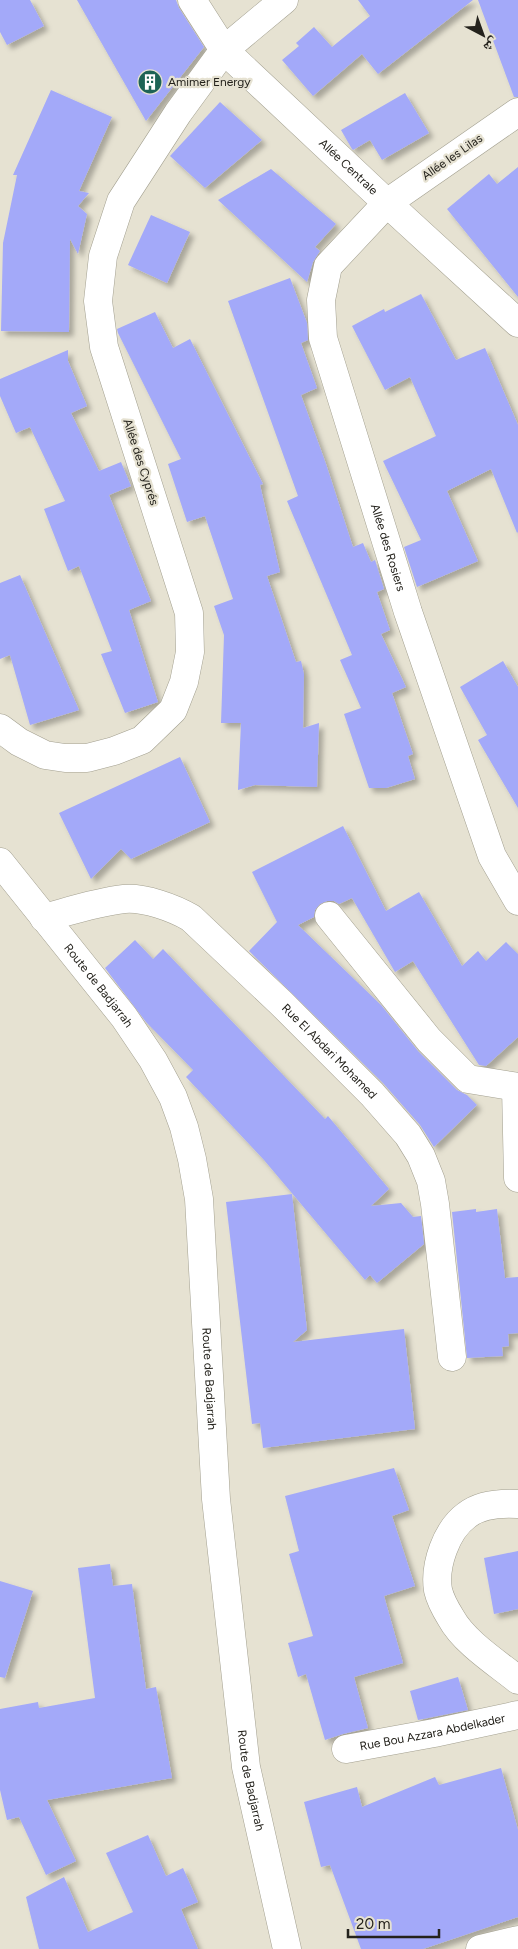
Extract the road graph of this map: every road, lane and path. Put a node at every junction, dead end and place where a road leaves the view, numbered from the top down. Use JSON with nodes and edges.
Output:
{"nodes":[{"id":1,"x":192,"y":0,"type":"edge"},
{"id":2,"x":284,"y":0,"type":"edge"},
{"id":3,"x":224,"y":50,"type":"junction"},
{"id":4,"x":518,"y":112,"type":"edge"},
{"id":5,"x":387,"y":203,"type":"junction"},
{"id":6,"x":518,"y":323,"type":"edge"},
{"id":7,"x":0,"y":728,"type":"edge"},
{"id":8,"x":0,"y":862,"type":"edge"},
{"id":9,"x":518,"y":901,"type":"edge"},
{"id":10,"x":329,"y":916,"type":"dead end"},
{"id":11,"x":44,"y":918,"type":"junction"},
{"id":12,"x":517,"y":1087,"type":"edge"},
{"id":13,"x":518,"y":1178,"type":"edge"},
{"id":14,"x":452,"y":1357,"type":"dead end"},
{"id":15,"x":518,"y":1504,"type":"edge"},
{"id":16,"x":518,"y":1680,"type":"edge"},
{"id":17,"x":518,"y":1715,"type":"edge"},
{"id":18,"x":346,"y":1749,"type":"dead end"},
{"id":19,"x":518,"y":1940,"type":"edge"},
{"id":20,"x":287,"y":1949,"type":"edge"},
{"id":21,"x":480,"y":1949,"type":"edge"}],
"edges":[{"from":1,"to":3,"type":"street","name":"Allée Centrale"},
{"from":2,"to":3,"type":"street","name":"Allée des Cyprés"},
{"from":3,"to":5,"type":"street","name":"Allée Centrale"},
{"from":3,"to":7,"type":"street","name":"Allée des Cyprés"},
{"from":4,"to":5,"type":"street","name":"Allée les Lilas"},
{"from":5,"to":6,"type":"street","name":"Allée Centrale"},
{"from":5,"to":9,"type":"street","name":"Allée des Rosiers"},
{"from":8,"to":11,"type":"street","name":"Route de Badjarrah"},
{"from":10,"to":12,"type":"street"},
{"from":11,"to":14,"type":"street","name":"Rue El Abdari Mohamed"},
{"from":11,"to":20,"type":"street","name":"Route de Badjarrah"},
{"from":12,"to":13,"type":"street"},
{"from":15,"to":16,"type":"street"},
{"from":17,"to":18,"type":"street","name":"Rue Bou Azzara Abdelkader"},
{"from":19,"to":21,"type":"street"}]}
